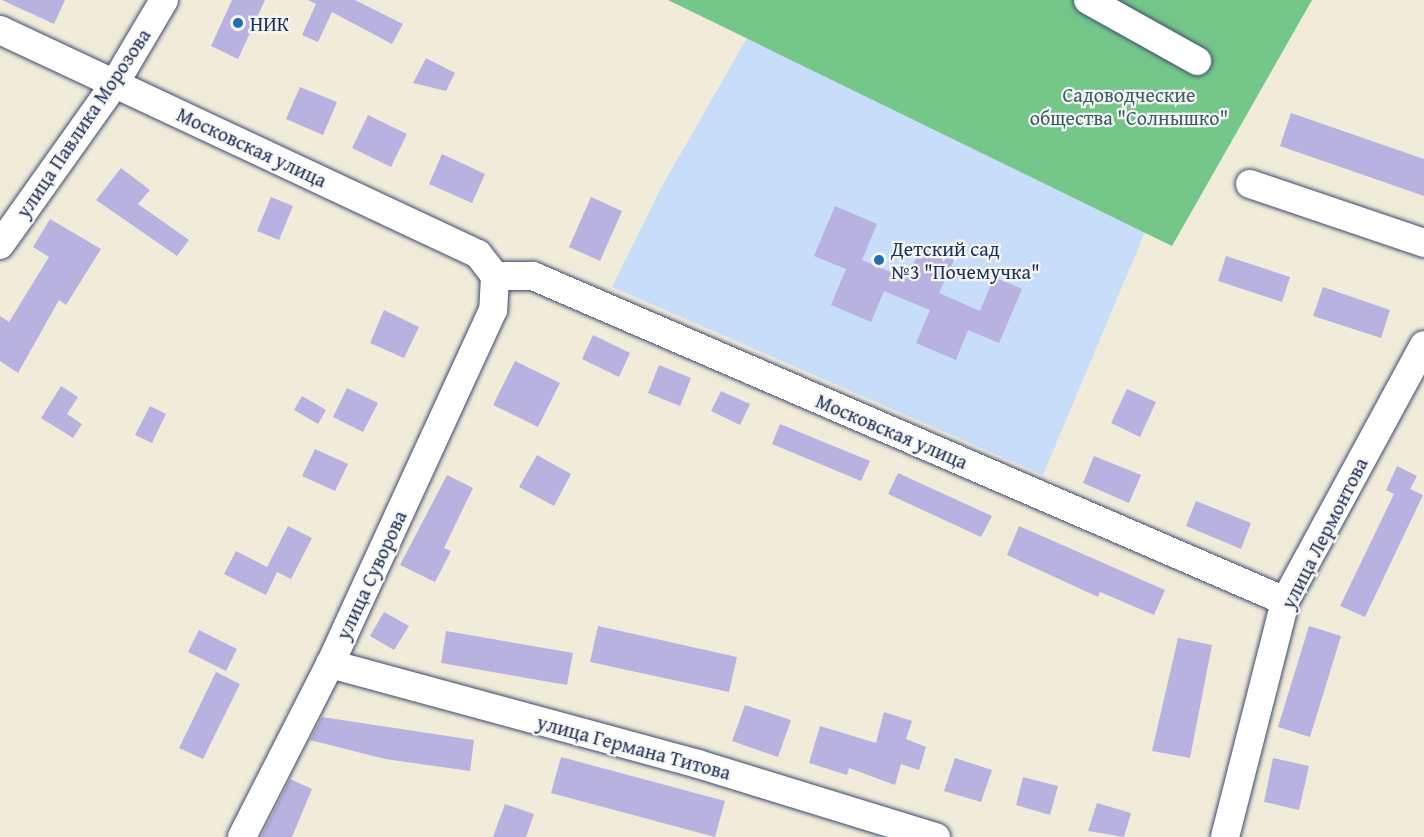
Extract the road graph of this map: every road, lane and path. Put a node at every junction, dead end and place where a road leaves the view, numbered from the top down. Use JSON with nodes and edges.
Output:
{"nodes":[{"id":1,"x":164,"y":0,"type":"edge"},
{"id":2,"x":1088,"y":0,"type":"edge"},
{"id":3,"x":0,"y":30,"type":"edge"},
{"id":4,"x":1197,"y":61,"type":"dead end"},
{"id":5,"x":115,"y":83,"type":"junction"},
{"id":6,"x":1250,"y":184,"type":"dead end"},
{"id":7,"x":1424,"y":243,"type":"edge"},
{"id":8,"x":0,"y":245,"type":"edge"},
{"id":9,"x":495,"y":276,"type":"junction"},
{"id":10,"x":1424,"y":345,"type":"edge"},
{"id":11,"x":1285,"y":601,"type":"junction"},
{"id":12,"x":330,"y":664,"type":"junction"},
{"id":13,"x":243,"y":837,"type":"edge"},
{"id":14,"x":936,"y":837,"type":"edge"},
{"id":15,"x":1225,"y":837,"type":"edge"}],
"edges":[{"from":1,"to":5,"type":"street","name":"улица Павлика Морозова"},
{"from":2,"to":4,"type":"street"},
{"from":3,"to":5,"type":"street","name":"Московская улица"},
{"from":5,"to":8,"type":"street","name":"улица Павлика Морозова"},
{"from":5,"to":9,"type":"street","name":"Московская улица"},
{"from":6,"to":7,"type":"street"},
{"from":9,"to":11,"type":"street","name":"Московская улица"},
{"from":9,"to":12,"type":"street","name":"улица Суворова"},
{"from":10,"to":11,"type":"street","name":"улица Лермонтова"},
{"from":11,"to":15,"type":"street","name":"улица Лермонтова"},
{"from":12,"to":13,"type":"street","name":"улица Суворова"},
{"from":12,"to":14,"type":"street","name":"улица Германа Титова"}]}
